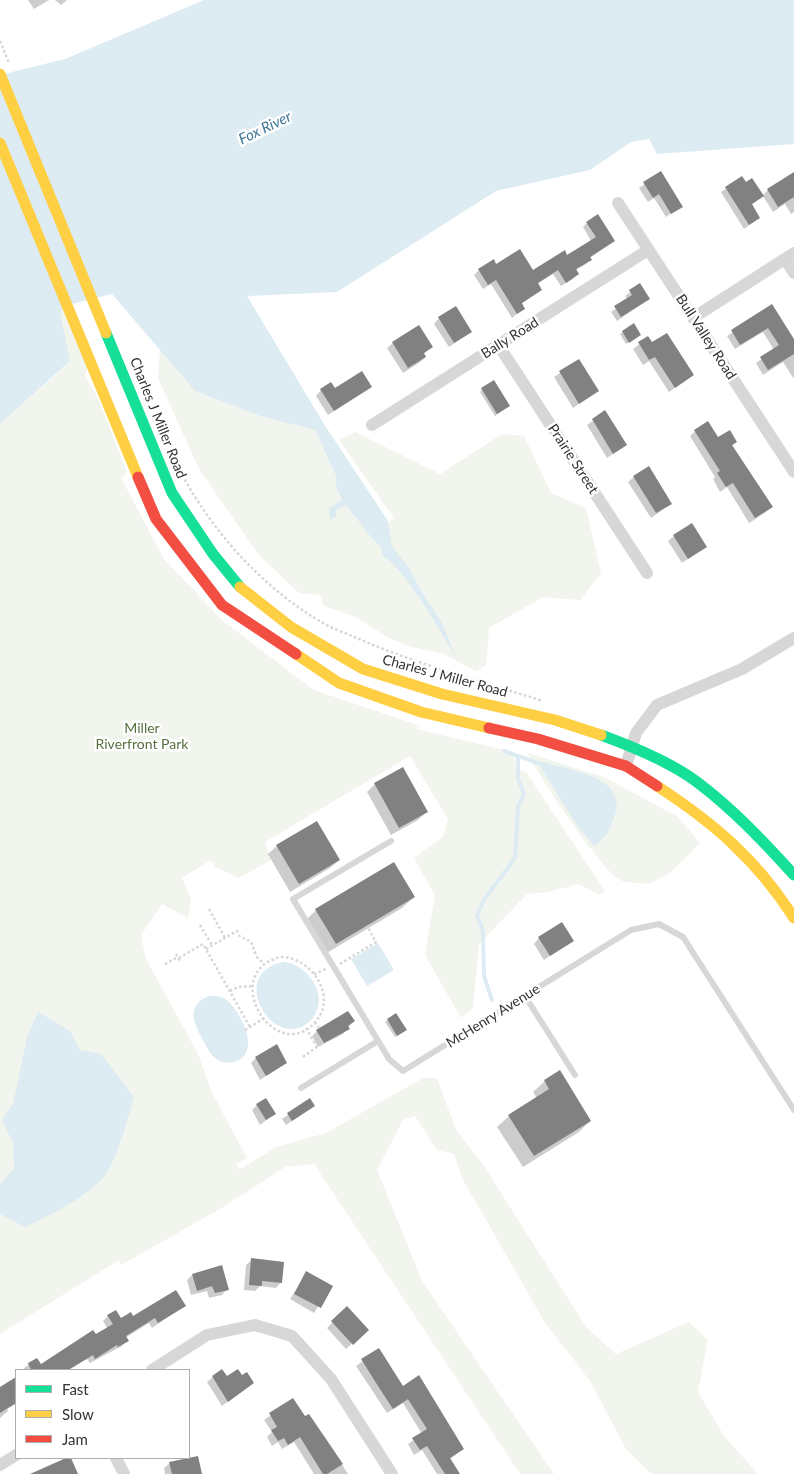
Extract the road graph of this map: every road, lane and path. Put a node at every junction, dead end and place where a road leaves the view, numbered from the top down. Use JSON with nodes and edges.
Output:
{"nodes":[{"id":1,"x":0,"y":74,"type":"edge"},
{"id":2,"x":0,"y":143,"type":"edge"},
{"id":3,"x":618,"y":203,"type":"dead end"},
{"id":4,"x":648,"y":250,"type":"junction"},
{"id":5,"x":790,"y":256,"type":"edge"},
{"id":6,"x":794,"y":273,"type":"edge"},
{"id":7,"x":693,"y":318,"type":"junction"},
{"id":8,"x":498,"y":346,"type":"junction"},
{"id":9,"x":372,"y":425,"type":"dead end"},
{"id":10,"x":179,"y":469,"type":"dead end"},
{"id":11,"x":794,"y":472,"type":"edge"},
{"id":12,"x":647,"y":573,"type":"dead end"},
{"id":13,"x":794,"y":638,"type":"edge"},
{"id":14,"x":550,"y":703,"type":"dead end"},
{"id":15,"x":632,"y":746,"type":"junction"},
{"id":16,"x":626,"y":766,"type":"junction"},
{"id":17,"x":391,"y":841,"type":"dead end"},
{"id":18,"x":794,"y":874,"type":"edge"},
{"id":19,"x":208,"y":909,"type":"dead end"},
{"id":20,"x":794,"y":918,"type":"edge"},
{"id":21,"x":200,"y":925,"type":"dead end"},
{"id":22,"x":367,"y":926,"type":"dead end"},
{"id":23,"x":225,"y":938,"type":"junction"},
{"id":24,"x":212,"y":945,"type":"junction"},
{"id":25,"x":206,"y":949,"type":"junction"},
{"id":26,"x":165,"y":964,"type":"dead end"},
{"id":27,"x":264,"y":965,"type":"junction"},
{"id":28,"x":339,"y":965,"type":"dead end"},
{"id":29,"x":252,"y":986,"type":"junction"},
{"id":30,"x":230,"y":991,"type":"junction"},
{"id":31,"x":525,"y":996,"type":"junction"},
{"id":32,"x":263,"y":1019,"type":"junction"},
{"id":33,"x":315,"y":1022,"type":"junction"},
{"id":34,"x":250,"y":1027,"type":"junction"},
{"id":35,"x":306,"y":1028,"type":"junction"},
{"id":36,"x":319,"y":1028,"type":"dead end"},
{"id":37,"x":246,"y":1030,"type":"dead end"},
{"id":38,"x":378,"y":1041,"type":"junction"},
{"id":39,"x":324,"y":1043,"type":"dead end"},
{"id":40,"x":317,"y":1047,"type":"junction"},
{"id":41,"x":303,"y":1057,"type":"dead end"},
{"id":42,"x":575,"y":1075,"type":"dead end"},
{"id":43,"x":301,"y":1088,"type":"dead end"},
{"id":44,"x":794,"y":1110,"type":"edge"},
{"id":45,"x":154,"y":1369,"type":"edge"},
{"id":46,"x":15,"y":1456,"type":"edge"},
{"id":47,"x":116,"y":1459,"type":"edge"},
{"id":48,"x":0,"y":1465,"type":"edge"},
{"id":49,"x":124,"y":1474,"type":"edge"},
{"id":50,"x":392,"y":1474,"type":"edge"}],
"edges":[{"from":1,"to":15,"type":"street","name":"Charles J Miller Road"},
{"from":2,"to":16,"type":"street"},
{"from":3,"to":4,"type":"street","name":"Bull Valley Road"},
{"from":4,"to":7,"type":"street","name":"Bull Valley Road"},
{"from":4,"to":8,"type":"street","name":"Bally Road"},
{"from":5,"to":6,"type":"street"},
{"from":5,"to":7,"type":"street"},
{"from":7,"to":11,"type":"street","name":"Bull Valley Road"},
{"from":8,"to":9,"type":"street","name":"Bally Road"},
{"from":8,"to":12,"type":"street","name":"Prairie Street"},
{"from":10,"to":14,"type":"path"},
{"from":13,"to":15,"type":"street"},
{"from":15,"to":16,"type":"street"},
{"from":15,"to":18,"type":"street","name":"Charles J Miller Road"},
{"from":16,"to":20,"type":"street"},
{"from":17,"to":38,"type":"lane","name":"McHenry Avenue"},
{"from":19,"to":23,"type":"path"},
{"from":21,"to":24,"type":"path"},
{"from":22,"to":28,"type":"path"},
{"from":23,"to":24,"type":"path"},
{"from":23,"to":27,"type":"path"},
{"from":24,"to":25,"type":"path"},
{"from":25,"to":26,"type":"path"},
{"from":25,"to":30,"type":"path"},
{"from":27,"to":29,"type":"path"},
{"from":27,"to":33,"type":"path"},
{"from":29,"to":30,"type":"path"},
{"from":29,"to":32,"type":"path"},
{"from":30,"to":34,"type":"path"},
{"from":31,"to":38,"type":"lane","name":"McHenry Avenue"},
{"from":31,"to":42,"type":"lane"},
{"from":31,"to":44,"type":"lane","name":"McHenry Avenue"},
{"from":32,"to":34,"type":"path"},
{"from":32,"to":35,"type":"path"},
{"from":33,"to":35,"type":"path"},
{"from":33,"to":36,"type":"path"},
{"from":34,"to":37,"type":"path"},
{"from":35,"to":40,"type":"path"},
{"from":38,"to":43,"type":"lane"},
{"from":39,"to":40,"type":"path"},
{"from":40,"to":41,"type":"path"},
{"from":45,"to":50,"type":"street"},
{"from":46,"to":48,"type":"street"},
{"from":47,"to":49,"type":"street"}]}
